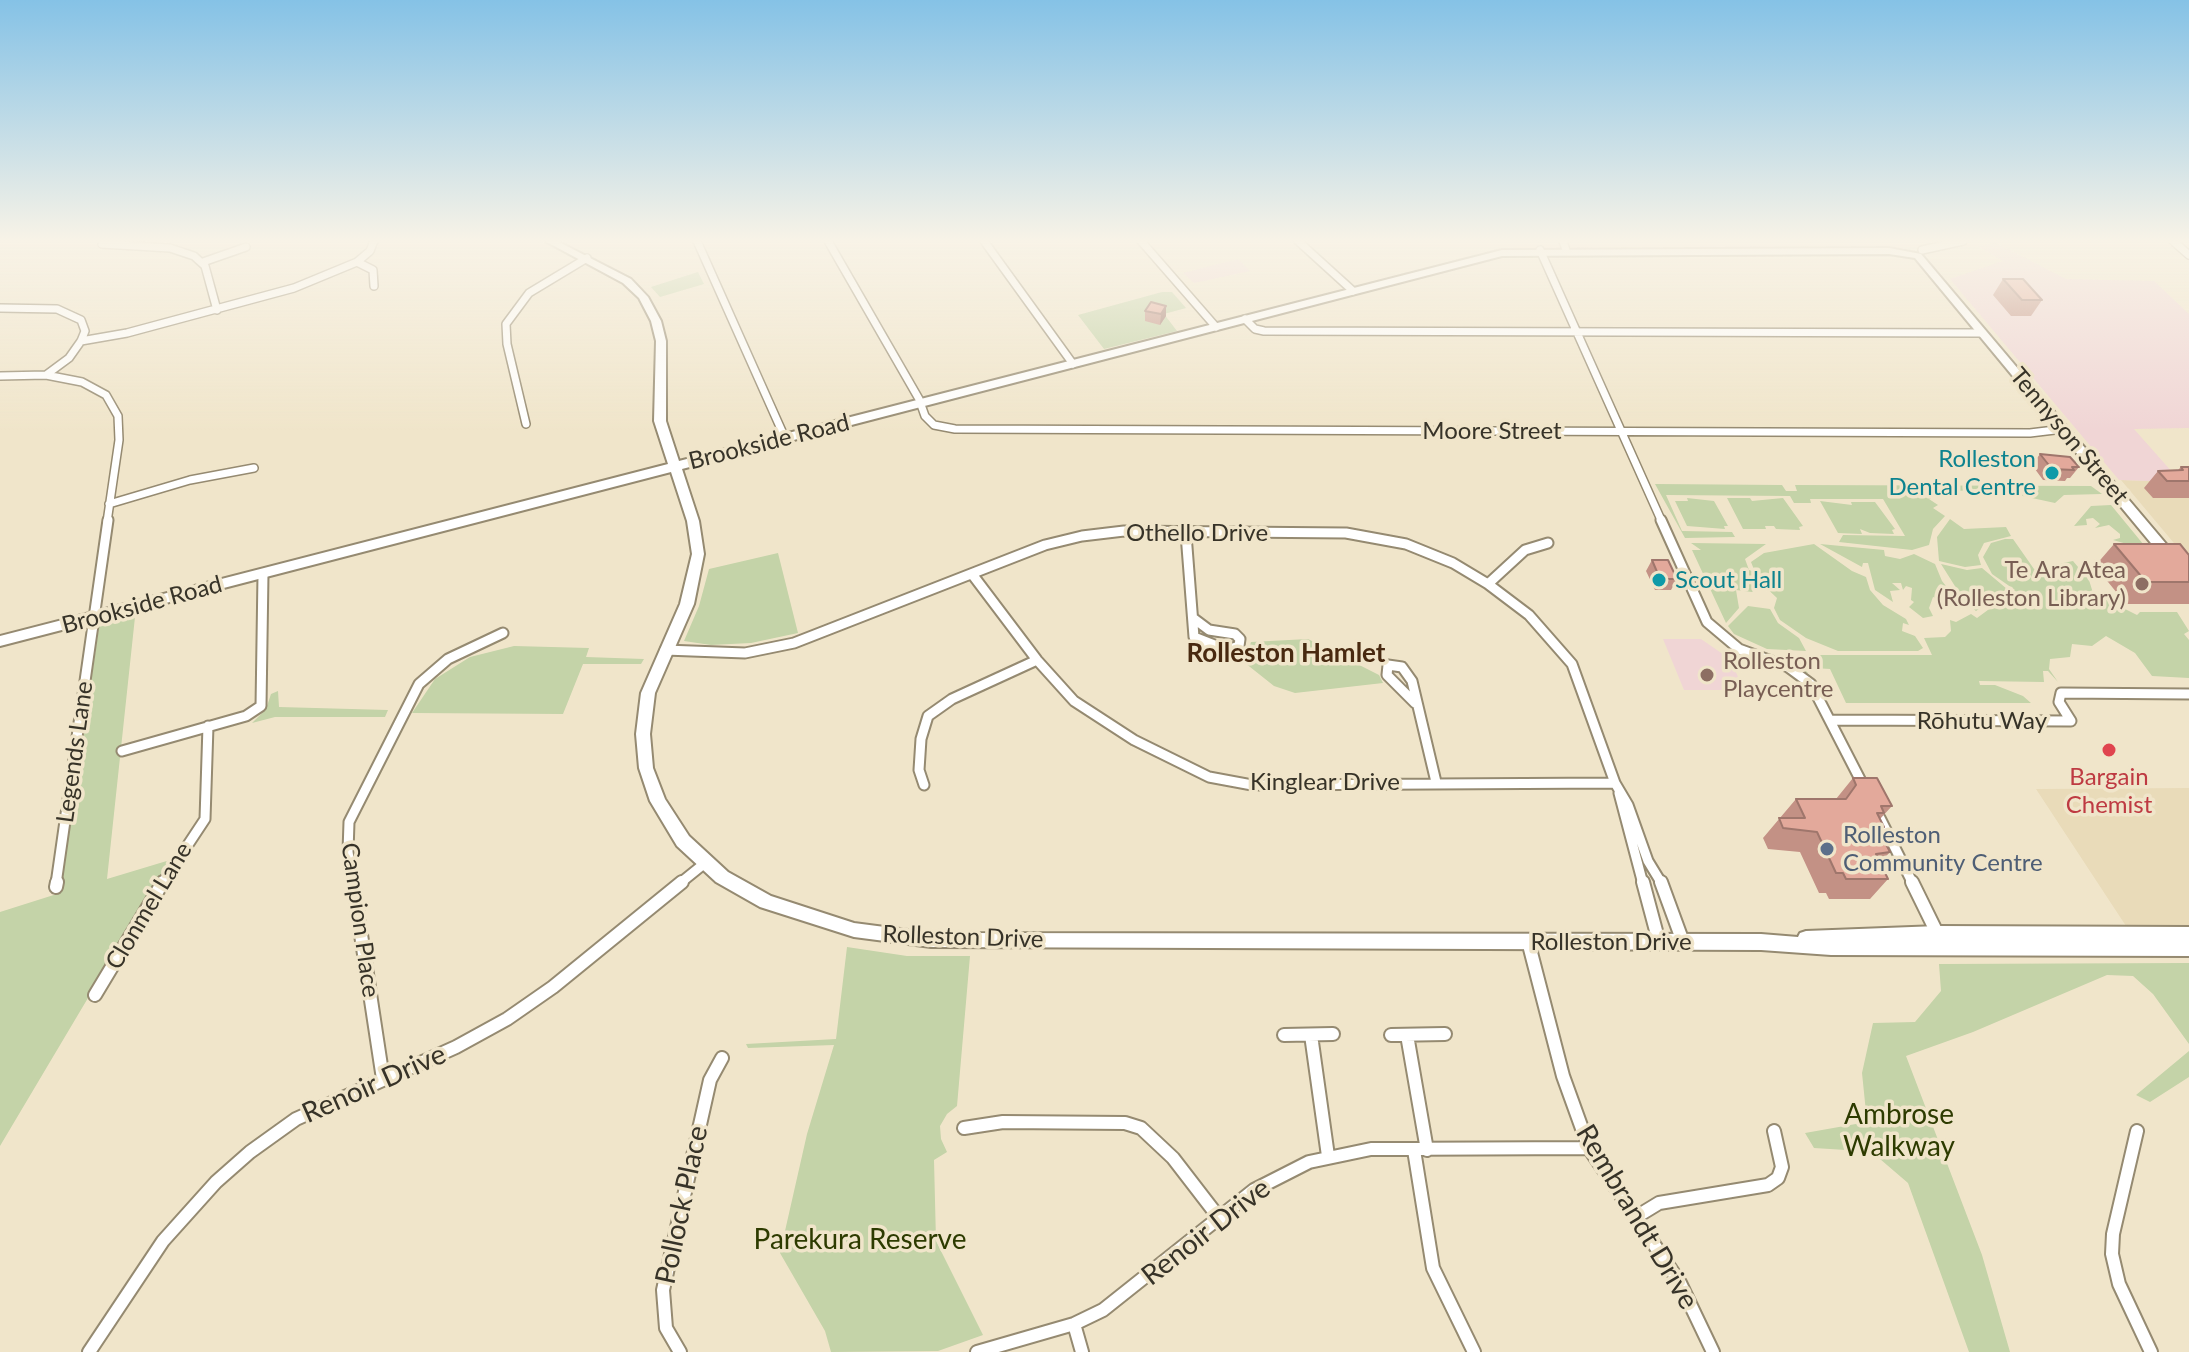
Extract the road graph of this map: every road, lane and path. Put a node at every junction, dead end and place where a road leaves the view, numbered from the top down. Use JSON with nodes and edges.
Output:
{"nodes":[{"id":1,"x":215,"y":304,"type":"edge"},
{"id":2,"x":238,"y":304,"type":"edge"},
{"id":3,"x":521,"y":304,"type":"edge"},
{"id":4,"x":645,"y":304,"type":"edge"},
{"id":5,"x":725,"y":304,"type":"edge"},
{"id":6,"x":864,"y":304,"type":"edge"},
{"id":7,"x":1030,"y":304,"type":"edge"},
{"id":8,"x":1196,"y":304,"type":"edge"},
{"id":9,"x":1302,"y":304,"type":"edge"},
{"id":10,"x":1564,"y":304,"type":"edge"},
{"id":11,"x":1960,"y":304,"type":"edge"},
{"id":12,"x":0,"y":308,"type":"edge"},
{"id":13,"x":217,"y":310,"type":"junction"},
{"id":14,"x":1245,"y":319,"type":"junction"},
{"id":15,"x":1216,"y":327,"type":"junction"},
{"id":16,"x":1577,"y":332,"type":"junction"},
{"id":17,"x":1982,"y":333,"type":"junction"},
{"id":18,"x":81,"y":341,"type":"junction"},
{"id":19,"x":1073,"y":364,"type":"junction"},
{"id":20,"x":46,"y":375,"type":"junction"},
{"id":21,"x":0,"y":376,"type":"edge"},
{"id":22,"x":920,"y":403,"type":"junction"},
{"id":23,"x":526,"y":424,"type":"dead end"},
{"id":24,"x":1620,"y":429,"type":"junction"},
{"id":25,"x":2063,"y":429,"type":"junction"},
{"id":26,"x":785,"y":438,"type":"junction"},
{"id":27,"x":675,"y":467,"type":"junction"},
{"id":28,"x":254,"y":468,"type":"dead end"},
{"id":29,"x":109,"y":504,"type":"junction"},
{"id":30,"x":1186,"y":534,"type":"junction"},
{"id":31,"x":1548,"y":543,"type":"dead end"},
{"id":32,"x":263,"y":574,"type":"junction"},
{"id":33,"x":972,"y":574,"type":"junction"},
{"id":34,"x":2189,"y":580,"type":"edge"},
{"id":35,"x":1488,"y":584,"type":"junction"},
{"id":36,"x":94,"y":617,"type":"junction"},
{"id":37,"x":1193,"y":618,"type":"junction"},
{"id":38,"x":503,"y":633,"type":"dead end"},
{"id":39,"x":0,"y":641,"type":"edge"},
{"id":40,"x":665,"y":650,"type":"junction"},
{"id":41,"x":1037,"y":660,"type":"junction"},
{"id":42,"x":2187,"y":694,"type":"edge"},
{"id":43,"x":1415,"y":703,"type":"dead end"},
{"id":44,"x":1831,"y":720,"type":"junction"},
{"id":45,"x":208,"y":726,"type":"junction"},
{"id":46,"x":122,"y":751,"type":"dead end"},
{"id":47,"x":1436,"y":782,"type":"junction"},
{"id":48,"x":924,"y":785,"type":"dead end"},
{"id":49,"x":1617,"y":786,"type":"junction"},
{"id":50,"x":1869,"y":797,"type":"edge"},
{"id":51,"x":1876,"y":811,"type":"edge"},
{"id":52,"x":705,"y":863,"type":"junction"},
{"id":53,"x":56,"y":887,"type":"dead end"},
{"id":54,"x":2189,"y":934,"type":"edge"},
{"id":55,"x":1941,"y":940,"type":"junction"},
{"id":56,"x":1528,"y":941,"type":"junction"},
{"id":57,"x":1659,"y":942,"type":"junction"},
{"id":58,"x":1683,"y":942,"type":"junction"},
{"id":59,"x":2189,"y":948,"type":"edge"},
{"id":60,"x":95,"y":995,"type":"dead end"},
{"id":61,"x":1333,"y":1034,"type":"dead end"},
{"id":62,"x":1445,"y":1034,"type":"dead end"},
{"id":63,"x":1284,"y":1035,"type":"dead end"},
{"id":64,"x":1311,"y":1035,"type":"junction"},
{"id":65,"x":1391,"y":1035,"type":"dead end"},
{"id":66,"x":1407,"y":1035,"type":"junction"},
{"id":67,"x":722,"y":1058,"type":"dead end"},
{"id":68,"x":383,"y":1079,"type":"junction"},
{"id":69,"x":964,"y":1128,"type":"dead end"},
{"id":70,"x":1774,"y":1131,"type":"dead end"},
{"id":71,"x":2137,"y":1131,"type":"dead end"},
{"id":72,"x":1589,"y":1148,"type":"junction"},
{"id":73,"x":1420,"y":1150,"type":"junction"},
{"id":74,"x":1328,"y":1156,"type":"junction"},
{"id":75,"x":1636,"y":1217,"type":"junction"},
{"id":76,"x":1220,"y":1219,"type":"junction"},
{"id":77,"x":1074,"y":1324,"type":"junction"},
{"id":78,"x":89,"y":1352,"type":"edge"},
{"id":79,"x":680,"y":1352,"type":"edge"},
{"id":80,"x":977,"y":1352,"type":"edge"},
{"id":81,"x":1082,"y":1352,"type":"edge"},
{"id":82,"x":1474,"y":1352,"type":"edge"},
{"id":83,"x":1713,"y":1352,"type":"edge"},
{"id":84,"x":2151,"y":1352,"type":"edge"}],
"edges":[{"from":1,"to":13,"type":"street"},
{"from":2,"to":13,"type":"street"},
{"from":3,"to":23,"type":"street"},
{"from":4,"to":27,"type":"street","name":"Rolleston Drive"},
{"from":5,"to":26,"type":"street"},
{"from":6,"to":22,"type":"street","name":"Moore Street"},
{"from":7,"to":19,"type":"street"},
{"from":8,"to":15,"type":"street"},
{"from":9,"to":14,"type":"street","name":"Brookside Road"},
{"from":10,"to":16,"type":"street"},
{"from":11,"to":17,"type":"street","name":"Tennyson Street"},
{"from":12,"to":18,"type":"street"},
{"from":13,"to":18,"type":"street"},
{"from":14,"to":15,"type":"street","name":"Brookside Road"},
{"from":14,"to":16,"type":"street"},
{"from":15,"to":19,"type":"street","name":"Brookside Road"},
{"from":16,"to":17,"type":"street"},
{"from":16,"to":24,"type":"street"},
{"from":17,"to":25,"type":"street","name":"Tennyson Street"},
{"from":18,"to":20,"type":"street"},
{"from":19,"to":22,"type":"street","name":"Brookside Road"},
{"from":20,"to":21,"type":"street"},
{"from":20,"to":29,"type":"street","name":"Legends Lane"},
{"from":22,"to":24,"type":"street","name":"Moore Street"},
{"from":22,"to":26,"type":"street","name":"Brookside Road"},
{"from":24,"to":25,"type":"street","name":"Moore Street"},
{"from":24,"to":44,"type":"street"},
{"from":25,"to":34,"type":"street","name":"Tennyson Street"},
{"from":26,"to":27,"type":"street","name":"Brookside Road"},
{"from":27,"to":32,"type":"street","name":"Brookside Road"},
{"from":27,"to":40,"type":"street","name":"Rolleston Drive"},
{"from":28,"to":29,"type":"street"},
{"from":29,"to":36,"type":"street","name":"Legends Lane"},
{"from":30,"to":33,"type":"street","name":"Othello Drive"},
{"from":30,"to":35,"type":"street","name":"Othello Drive"},
{"from":30,"to":37,"type":"street"},
{"from":31,"to":35,"type":"street"},
{"from":32,"to":36,"type":"street","name":"Brookside Road"},
{"from":32,"to":45,"type":"street"},
{"from":33,"to":40,"type":"street","name":"Othello Drive"},
{"from":33,"to":41,"type":"street","name":"Kinglear Drive"},
{"from":35,"to":49,"type":"street","name":"Othello Drive"},
{"from":36,"to":39,"type":"street","name":"Brookside Road"},
{"from":36,"to":53,"type":"street","name":"Legends Lane"},
{"from":37,"to":37,"type":"street"},
{"from":38,"to":68,"type":"street","name":"Campion Place"},
{"from":40,"to":52,"type":"street","name":"Rolleston Drive"},
{"from":41,"to":47,"type":"street","name":"Kinglear Drive"},
{"from":41,"to":48,"type":"street"},
{"from":42,"to":44,"type":"street","name":"Rōhutu Way"},
{"from":43,"to":47,"type":"street"},
{"from":44,"to":50,"type":"street"},
{"from":45,"to":46,"type":"street"},
{"from":45,"to":60,"type":"street","name":"Clonmel Lane"},
{"from":47,"to":49,"type":"street","name":"Kinglear Drive"},
{"from":49,"to":57,"type":"street","name":"Othello Drive"},
{"from":49,"to":58,"type":"street","name":"Othello Drive"},
{"from":51,"to":55,"type":"street"},
{"from":52,"to":56,"type":"street","name":"Rolleston Drive"},
{"from":52,"to":68,"type":"street","name":"Renoir Drive"},
{"from":54,"to":55,"type":"street","name":"Rolleston Drive"},
{"from":55,"to":58,"type":"street","name":"Rolleston Drive"},
{"from":55,"to":59,"type":"street","name":"Rolleston Drive"},
{"from":56,"to":57,"type":"street","name":"Rolleston Drive"},
{"from":56,"to":72,"type":"street","name":"Rembrandt Drive"},
{"from":57,"to":58,"type":"street","name":"Rolleston Drive"},
{"from":61,"to":64,"type":"street"},
{"from":62,"to":66,"type":"street"},
{"from":63,"to":64,"type":"street"},
{"from":64,"to":74,"type":"street"},
{"from":65,"to":66,"type":"street"},
{"from":66,"to":73,"type":"street"},
{"from":67,"to":79,"type":"street","name":"Pollock Place"},
{"from":68,"to":78,"type":"street","name":"Renoir Drive"},
{"from":69,"to":76,"type":"street"},
{"from":70,"to":75,"type":"street"},
{"from":71,"to":84,"type":"street"},
{"from":72,"to":73,"type":"street","name":"Renoir Drive"},
{"from":72,"to":75,"type":"street","name":"Rembrandt Drive"},
{"from":73,"to":74,"type":"street","name":"Renoir Drive"},
{"from":73,"to":82,"type":"street"},
{"from":74,"to":76,"type":"street","name":"Renoir Drive"},
{"from":75,"to":83,"type":"street","name":"Rembrandt Drive"},
{"from":76,"to":77,"type":"street","name":"Renoir Drive"},
{"from":77,"to":80,"type":"street","name":"Renoir Drive"},
{"from":77,"to":81,"type":"street"}]}
